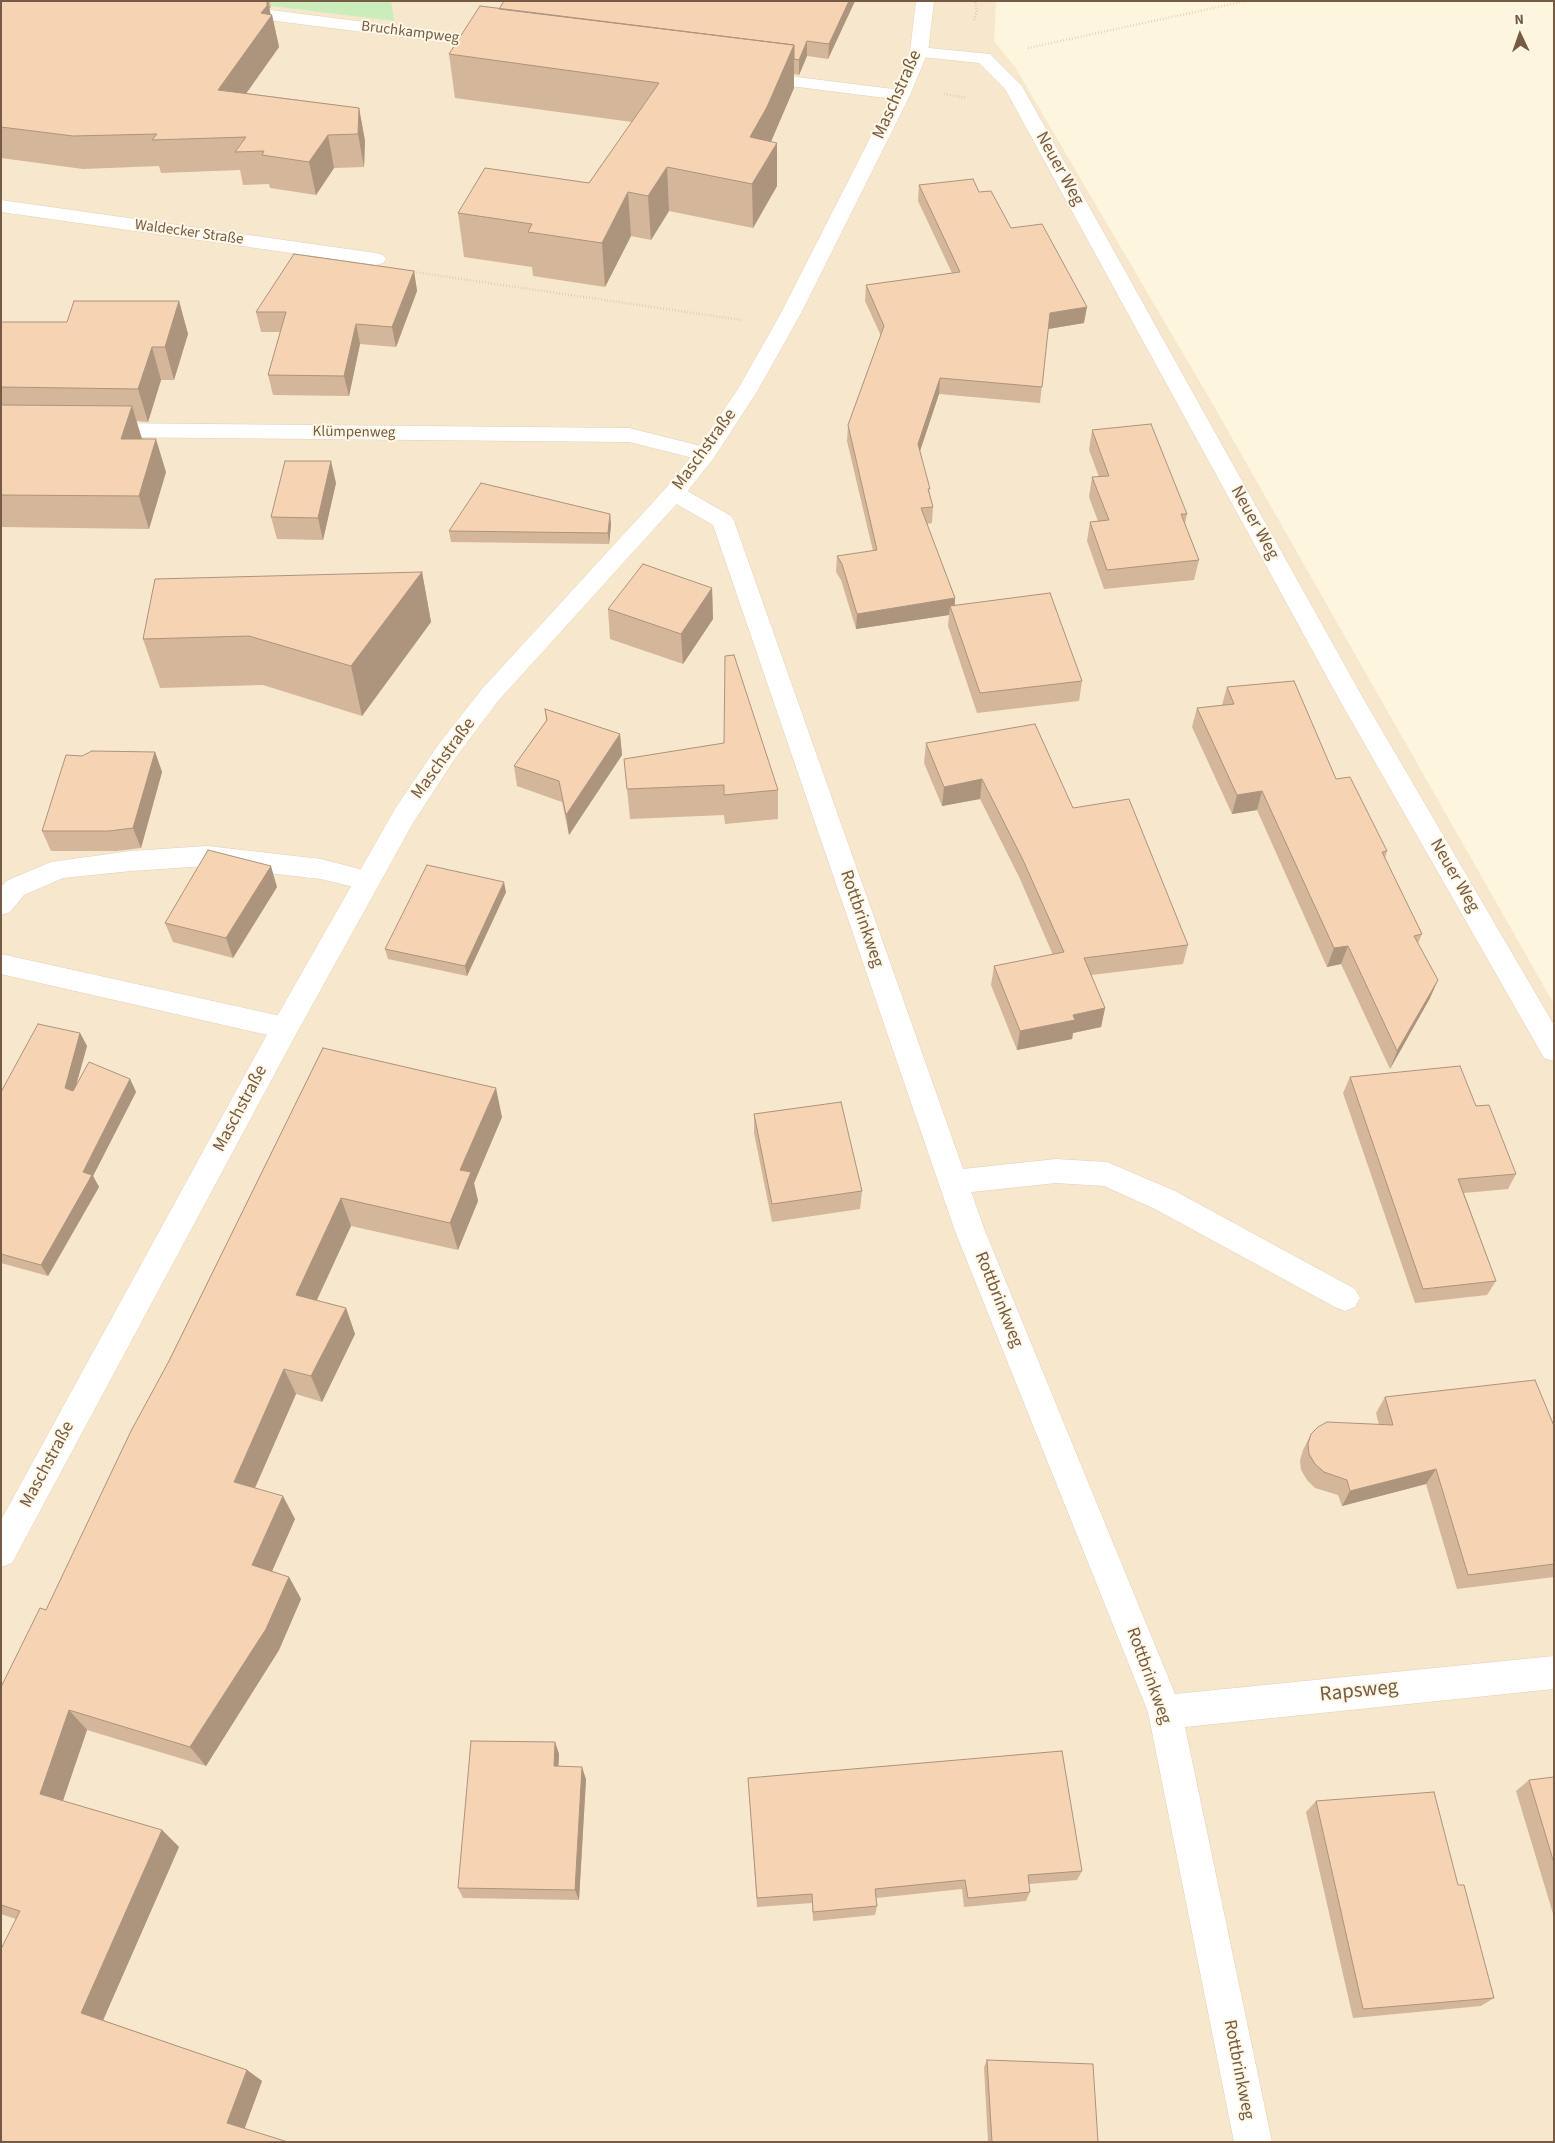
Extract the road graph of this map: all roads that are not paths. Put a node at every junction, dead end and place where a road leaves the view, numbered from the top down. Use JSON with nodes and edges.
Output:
{"nodes":[{"id":1,"x":158,"y":1,"type":"edge"},
{"id":2,"x":925,"y":1,"type":"edge"},
{"id":3,"x":514,"y":46,"type":"edge"},
{"id":4,"x":919,"y":52,"type":"junction"},
{"id":5,"x":742,"y":75,"type":"edge"},
{"id":6,"x":902,"y":92,"type":"junction"},
{"id":7,"x":1,"y":206,"type":"edge"},
{"id":8,"x":376,"y":260,"type":"road end"},
{"id":9,"x":81,"y":430,"type":"edge"},
{"id":10,"x":705,"y":454,"type":"junction"},
{"id":11,"x":674,"y":493,"type":"junction"},
{"id":12,"x":366,"y":880,"type":"junction"},
{"id":13,"x":1,"y":905,"type":"edge"},
{"id":14,"x":1,"y":964,"type":"edge"},
{"id":15,"x":285,"y":1028,"type":"junction"},
{"id":16,"x":1554,"y":1050,"type":"edge"},
{"id":17,"x":953,"y":1182,"type":"junction"},
{"id":18,"x":1345,"y":1298,"type":"dead end"},
{"id":19,"x":1,"y":1552,"type":"edge"},
{"id":20,"x":1554,"y":1672,"type":"edge"},
{"id":21,"x":1165,"y":1712,"type":"junction"},
{"id":22,"x":1253,"y":2142,"type":"edge"}],
"edges":[{"from":1,"to":3,"type":"street","name":"Bruchkampweg"},
{"from":2,"to":4,"type":"street","name":"Maschstraße"},
{"from":4,"to":6,"type":"street","name":"Maschstraße"},
{"from":4,"to":16,"type":"street","name":"Neuer Weg"},
{"from":5,"to":6,"type":"street"},
{"from":6,"to":10,"type":"street","name":"Maschstraße"},
{"from":7,"to":8,"type":"street","name":"Waldecker Straße"},
{"from":9,"to":10,"type":"street","name":"Klümpenweg"},
{"from":10,"to":11,"type":"street","name":"Maschstraße"},
{"from":11,"to":12,"type":"street","name":"Maschstraße"},
{"from":11,"to":17,"type":"street","name":"Rottbrinkweg"},
{"from":12,"to":13,"type":"street"},
{"from":12,"to":15,"type":"street","name":"Maschstraße"},
{"from":14,"to":15,"type":"street"},
{"from":15,"to":19,"type":"street","name":"Maschstraße"},
{"from":17,"to":18,"type":"street"},
{"from":17,"to":21,"type":"street","name":"Rottbrinkweg"},
{"from":20,"to":21,"type":"street","name":"Rapsweg"},
{"from":21,"to":22,"type":"street","name":"Rottbrinkweg"}]}
